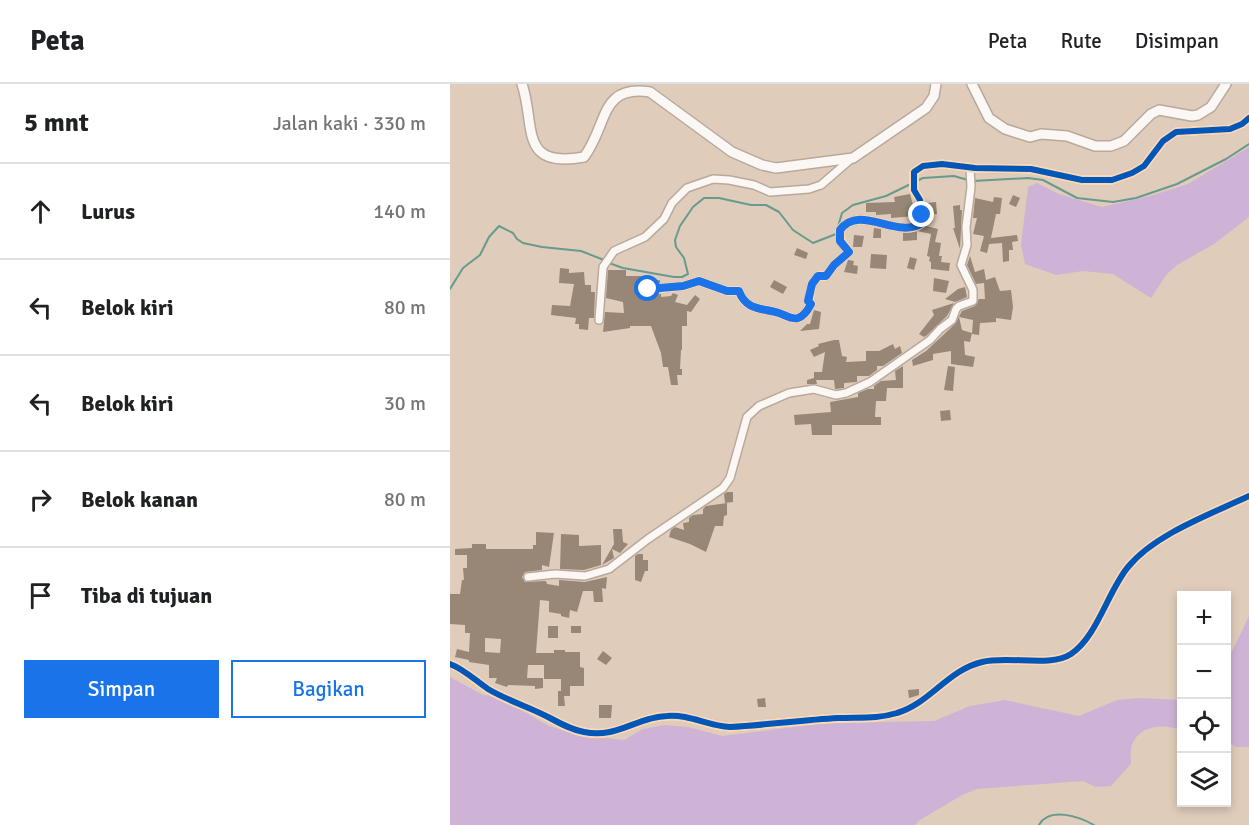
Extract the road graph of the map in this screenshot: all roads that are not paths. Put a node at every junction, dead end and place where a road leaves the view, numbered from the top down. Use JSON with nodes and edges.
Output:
{"nodes":[{"id":1,"x":522,"y":84,"type":"edge"},
{"id":2,"x":936,"y":84,"type":"edge"},
{"id":3,"x":972,"y":84,"type":"edge"},
{"id":4,"x":1226,"y":84,"type":"edge"},
{"id":5,"x":1249,"y":118,"type":"edge"},
{"id":6,"x":853,"y":158,"type":"junction"},
{"id":7,"x":970,"y":168,"type":"junction"},
{"id":8,"x":644,"y":290,"type":"dead end"},
{"id":9,"x":599,"y":320,"type":"dead end"},
{"id":10,"x":1249,"y":496,"type":"edge"},
{"id":11,"x":528,"y":577,"type":"dead end"},
{"id":12,"x":450,"y":664,"type":"edge"}],
"edges":[{"from":1,"to":6,"type":"street"},
{"from":2,"to":6,"type":"street"},
{"from":3,"to":4,"type":"street"},
{"from":5,"to":7,"type":"street"},
{"from":6,"to":9,"type":"street"},
{"from":7,"to":8,"type":"street"},
{"from":7,"to":11,"type":"street"},
{"from":10,"to":12,"type":"street"}]}
